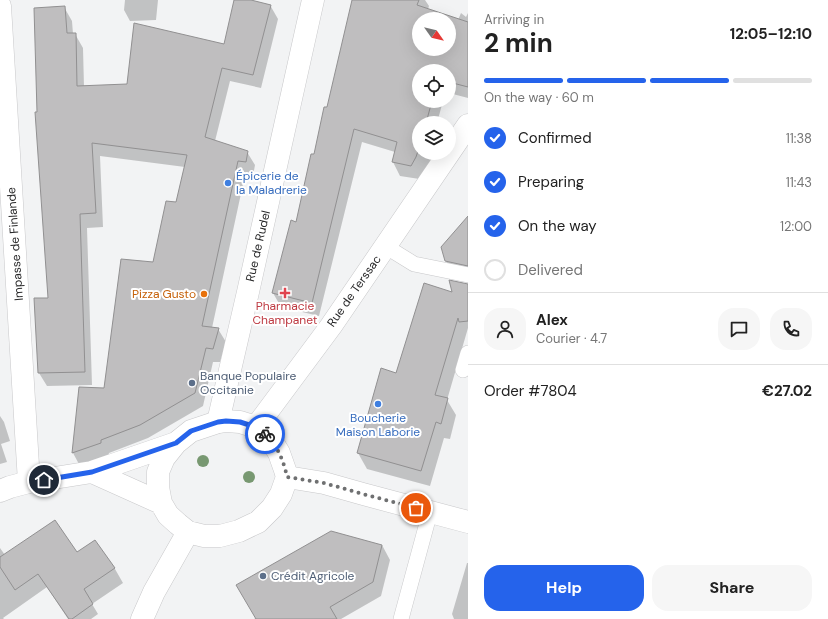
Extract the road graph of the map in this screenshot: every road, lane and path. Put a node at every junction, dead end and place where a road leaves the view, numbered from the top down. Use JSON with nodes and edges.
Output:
{"nodes":[{"id":1,"x":313,"y":0,"type":"edge"},
{"id":2,"x":0,"y":6,"type":"edge"},
{"id":3,"x":468,"y":125,"type":"edge"},
{"id":4,"x":386,"y":246,"type":"junction"},
{"id":5,"x":468,"y":275,"type":"edge"},
{"id":6,"x":468,"y":353,"type":"edge"},
{"id":7,"x":463,"y":370,"type":"dead end"},
{"id":8,"x":218,"y":422,"type":"junction"},
{"id":9,"x":256,"y":427,"type":"junction"},
{"id":10,"x":176,"y":443,"type":"junction"},
{"id":11,"x":92,"y":472,"type":"junction"},
{"id":12,"x":287,"y":477,"type":"junction"},
{"id":13,"x":30,"y":482,"type":"junction"},
{"id":14,"x":0,"y":491,"type":"edge"},
{"id":15,"x":161,"y":503,"type":"junction"},
{"id":16,"x":430,"y":512,"type":"junction"},
{"id":17,"x":468,"y":522,"type":"edge"},
{"id":18,"x":188,"y":532,"type":"junction"},
{"id":19,"x":142,"y":619,"type":"edge"},
{"id":20,"x":401,"y":619,"type":"edge"}],
"edges":[{"from":1,"to":8,"type":"street","name":"Rue de Rudel"},
{"from":2,"to":13,"type":"street","name":"Impasse de Finlande"},
{"from":3,"to":4,"type":"street","name":"Rue de Terssac"},
{"from":4,"to":5,"type":"lane"},
{"from":4,"to":9,"type":"street","name":"Rue de Terssac"},
{"from":6,"to":7,"type":"lane"},
{"from":8,"to":9,"type":"street"},
{"from":8,"to":10,"type":"street"},
{"from":9,"to":12,"type":"street"},
{"from":10,"to":11,"type":"street"},
{"from":10,"to":15,"type":"street"},
{"from":11,"to":13,"type":"street"},
{"from":11,"to":15,"type":"street"},
{"from":12,"to":16,"type":"street"},
{"from":12,"to":18,"type":"street"},
{"from":13,"to":14,"type":"street"},
{"from":15,"to":18,"type":"street"},
{"from":16,"to":17,"type":"street"},
{"from":16,"to":20,"type":"lane"},
{"from":18,"to":19,"type":"street"}]}
